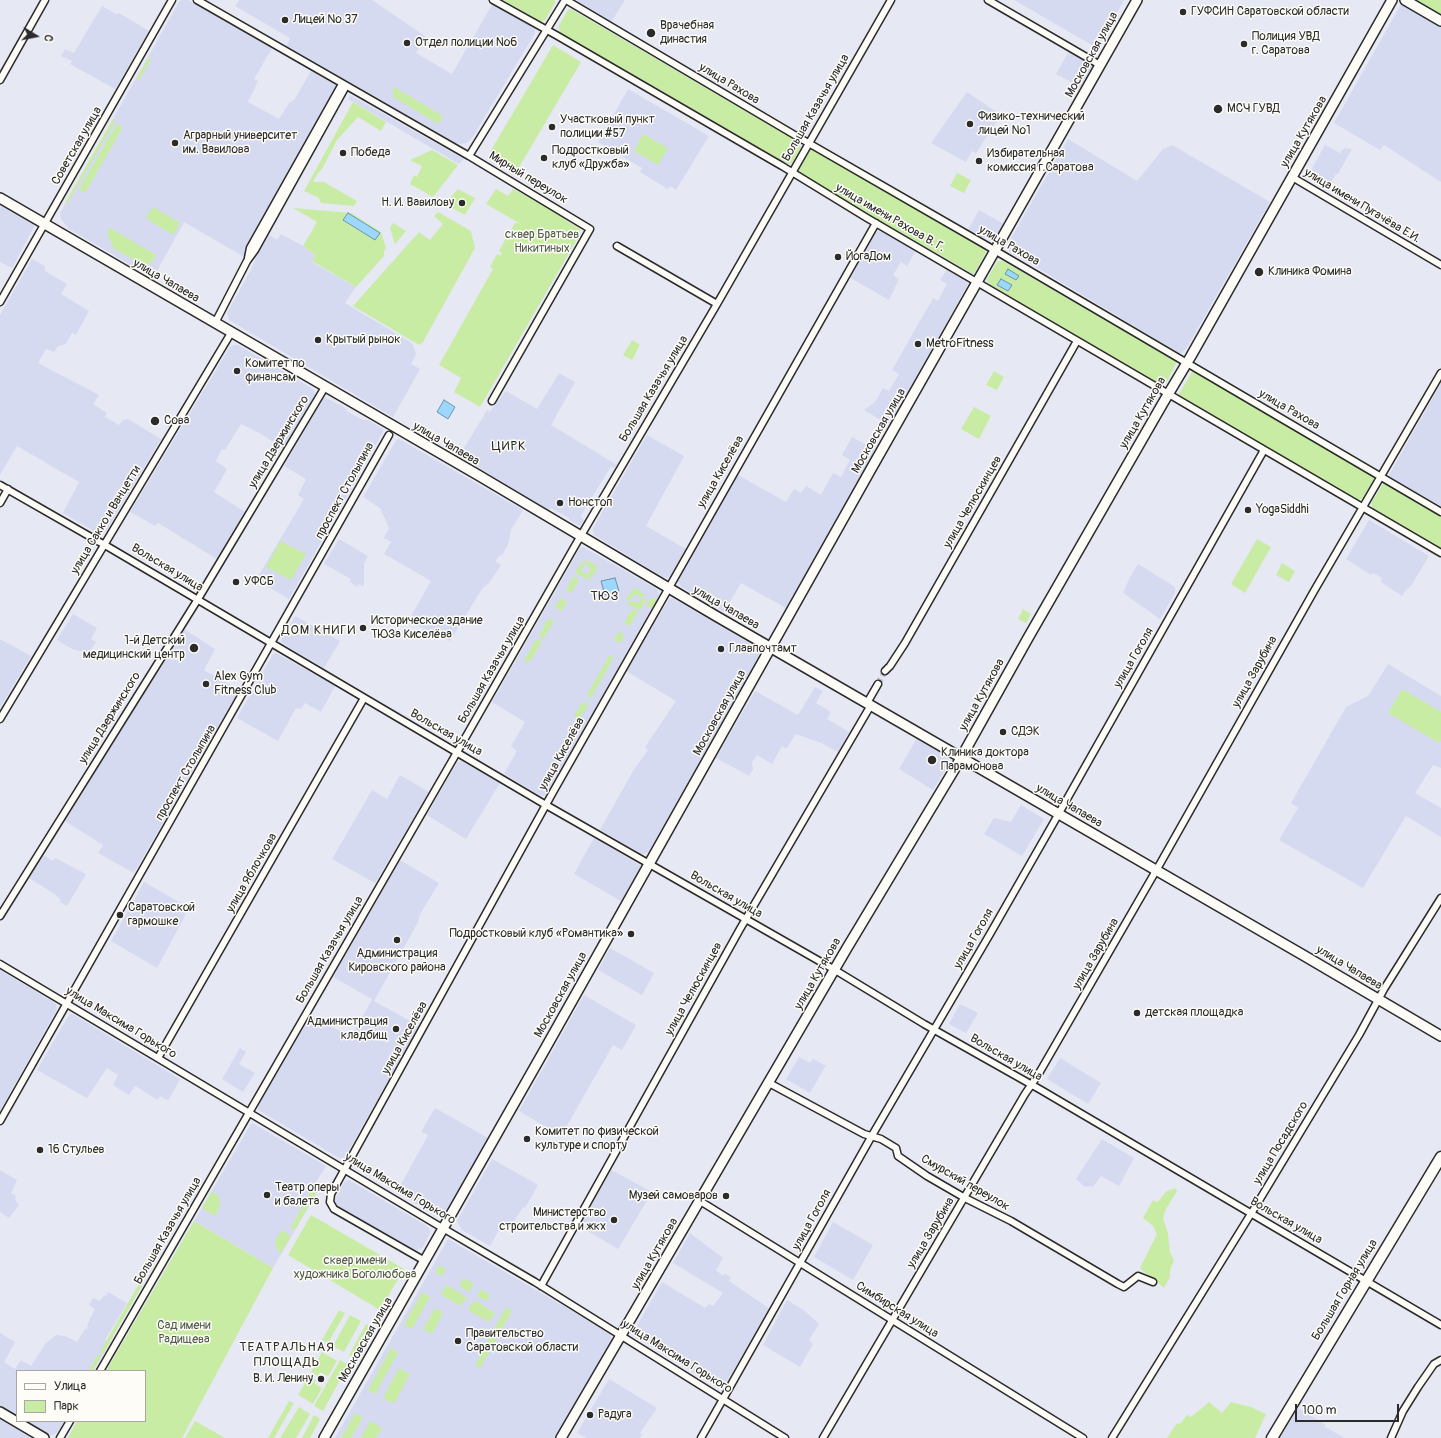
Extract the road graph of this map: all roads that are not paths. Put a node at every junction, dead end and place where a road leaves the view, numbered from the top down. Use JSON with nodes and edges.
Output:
{"nodes":[{"id":1,"x":45,"y":0,"type":"edge"},
{"id":2,"x":172,"y":0,"type":"edge"},
{"id":3,"x":196,"y":0,"type":"edge"},
{"id":4,"x":493,"y":0,"type":"edge"},
{"id":5,"x":565,"y":0,"type":"edge"},
{"id":6,"x":891,"y":0,"type":"edge"},
{"id":7,"x":988,"y":0,"type":"edge"},
{"id":8,"x":1137,"y":0,"type":"edge"},
{"id":9,"x":1392,"y":0,"type":"edge"},
{"id":10,"x":1405,"y":0,"type":"edge"},
{"id":11,"x":1441,"y":21,"type":"edge"},
{"id":12,"x":547,"y":30,"type":"junction"},
{"id":13,"x":1100,"y":65,"type":"junction"},
{"id":14,"x":0,"y":80,"type":"edge"},
{"id":15,"x":344,"y":85,"type":"junction"},
{"id":16,"x":808,"y":143,"type":"junction"},
{"id":17,"x":469,"y":156,"type":"junction"},
{"id":18,"x":792,"y":172,"type":"junction"},
{"id":19,"x":1292,"y":177,"type":"junction"},
{"id":20,"x":0,"y":198,"type":"edge"},
{"id":21,"x":876,"y":223,"type":"junction"},
{"id":22,"x":45,"y":224,"type":"junction"},
{"id":23,"x":617,"y":246,"type":"dead end"},
{"id":24,"x":995,"y":251,"type":"junction"},
{"id":25,"x":1441,"y":265,"type":"edge"},
{"id":26,"x":978,"y":282,"type":"junction"},
{"id":27,"x":0,"y":302,"type":"edge"},
{"id":28,"x":716,"y":304,"type":"junction"},
{"id":29,"x":215,"y":323,"type":"junction"},
{"id":30,"x":231,"y":333,"type":"junction"},
{"id":31,"x":1077,"y":341,"type":"junction"},
{"id":32,"x":1187,"y":363,"type":"junction"},
{"id":33,"x":1441,"y":373,"type":"edge"},
{"id":34,"x":325,"y":387,"type":"junction"},
{"id":35,"x":1168,"y":394,"type":"junction"},
{"id":36,"x":492,"y":401,"type":"dead end"},
{"id":37,"x":389,"y":434,"type":"dead end"},
{"id":38,"x":1264,"y":450,"type":"junction"},
{"id":39,"x":1382,"y":477,"type":"junction"},
{"id":40,"x":0,"y":485,"type":"edge"},
{"id":41,"x":8,"y":489,"type":"junction"},
{"id":42,"x":0,"y":503,"type":"edge"},
{"id":43,"x":1362,"y":508,"type":"junction"},
{"id":44,"x":1441,"y":512,"type":"edge"},
{"id":45,"x":581,"y":536,"type":"junction"},
{"id":46,"x":104,"y":544,"type":"junction"},
{"id":47,"x":1441,"y":553,"type":"edge"},
{"id":48,"x":669,"y":588,"type":"junction"},
{"id":49,"x":198,"y":599,"type":"junction"},
{"id":50,"x":272,"y":643,"type":"junction"},
{"id":51,"x":770,"y":647,"type":"junction"},
{"id":52,"x":885,"y":672,"type":"tunnel mouth"},
{"id":53,"x":878,"y":684,"type":"tunnel mouth"},
{"id":54,"x":364,"y":698,"type":"junction"},
{"id":55,"x":869,"y":704,"type":"junction"},
{"id":56,"x":0,"y":719,"type":"edge"},
{"id":57,"x":457,"y":752,"type":"junction"},
{"id":58,"x":961,"y":758,"type":"junction"},
{"id":59,"x":546,"y":805,"type":"junction"},
{"id":60,"x":1058,"y":814,"type":"junction"},
{"id":61,"x":649,"y":864,"type":"junction"},
{"id":62,"x":1156,"y":870,"type":"junction"},
{"id":63,"x":1441,"y":898,"type":"edge"},
{"id":64,"x":0,"y":916,"type":"edge"},
{"id":65,"x":746,"y":919,"type":"junction"},
{"id":66,"x":0,"y":964,"type":"edge"},
{"id":67,"x":835,"y":970,"type":"junction"},
{"id":68,"x":1378,"y":1000,"type":"junction"},
{"id":69,"x":67,"y":1004,"type":"junction"},
{"id":70,"x":934,"y":1029,"type":"junction"},
{"id":71,"x":1441,"y":1036,"type":"edge"},
{"id":72,"x":158,"y":1058,"type":"junction"},
{"id":73,"x":769,"y":1082,"type":"junction"},
{"id":74,"x":1032,"y":1085,"type":"junction"},
{"id":75,"x":249,"y":1113,"type":"junction"},
{"id":76,"x":0,"y":1121,"type":"edge"},
{"id":77,"x":871,"y":1137,"type":"junction"},
{"id":78,"x":1441,"y":1157,"type":"edge"},
{"id":79,"x":345,"y":1169,"type":"junction"},
{"id":80,"x":965,"y":1198,"type":"junction"},
{"id":81,"x":700,"y":1202,"type":"junction"},
{"id":82,"x":1251,"y":1213,"type":"junction"},
{"id":83,"x":444,"y":1228,"type":"junction"},
{"id":84,"x":425,"y":1261,"type":"junction"},
{"id":85,"x":800,"y":1263,"type":"junction"},
{"id":86,"x":1366,"y":1281,"type":"junction"},
{"id":87,"x":1153,"y":1282,"type":"dead end"},
{"id":88,"x":542,"y":1286,"type":"junction"},
{"id":89,"x":892,"y":1320,"type":"junction"},
{"id":90,"x":1441,"y":1325,"type":"edge"},
{"id":91,"x":621,"y":1335,"type":"junction"},
{"id":92,"x":1441,"y":1360,"type":"edge"},
{"id":93,"x":101,"y":1370,"type":"edge"},
{"id":94,"x":723,"y":1399,"type":"junction"},
{"id":95,"x":0,"y":1412,"type":"edge"},
{"id":96,"x":16,"y":1421,"type":"edge"},
{"id":97,"x":17,"y":1422,"type":"edge"},
{"id":98,"x":69,"y":1422,"type":"edge"},
{"id":99,"x":44,"y":1438,"type":"edge"},
{"id":100,"x":60,"y":1438,"type":"edge"},
{"id":101,"x":324,"y":1438,"type":"edge"},
{"id":102,"x":561,"y":1438,"type":"edge"},
{"id":103,"x":701,"y":1438,"type":"edge"},
{"id":104,"x":785,"y":1438,"type":"edge"},
{"id":105,"x":823,"y":1438,"type":"edge"},
{"id":106,"x":1083,"y":1438,"type":"edge"},
{"id":107,"x":1112,"y":1438,"type":"edge"},
{"id":108,"x":1272,"y":1438,"type":"edge"},
{"id":109,"x":1391,"y":1438,"type":"edge"}],
"edges":[{"from":1,"to":14,"type":"street"},
{"from":2,"to":22,"type":"street","name":"Советская улица"},
{"from":3,"to":15,"type":"street","name":"Мирный переулок"},
{"from":4,"to":12,"type":"street"},
{"from":5,"to":12,"type":"street"},
{"from":5,"to":16,"type":"street","name":"улица Рахова"},
{"from":6,"to":16,"type":"street","name":"Большая Казачья улица"},
{"from":7,"to":13,"type":"street"},
{"from":8,"to":13,"type":"street","name":"Московская улица"},
{"from":9,"to":19,"type":"street","name":"улица Кутякова"},
{"from":10,"to":11,"type":"street"},
{"from":12,"to":17,"type":"street"},
{"from":12,"to":18,"type":"street"},
{"from":13,"to":24,"type":"street","name":"Московская улица"},
{"from":15,"to":17,"type":"street","name":"Мирный переулок"},
{"from":15,"to":29,"type":"street"},
{"from":16,"to":18,"type":"street","name":"Большая Казачья улица"},
{"from":16,"to":24,"type":"street","name":"улица Рахова"},
{"from":17,"to":36,"type":"street","name":"Мирный переулок"},
{"from":18,"to":21,"type":"street","name":"улица имени Рахова В. Г."},
{"from":18,"to":28,"type":"street","name":"Большая Казачья улица"},
{"from":19,"to":25,"type":"street","name":"улица имени Пугачёва Е.И."},
{"from":19,"to":32,"type":"street","name":"улица Кутякова"},
{"from":20,"to":22,"type":"street","name":"улица Чапаева"},
{"from":21,"to":26,"type":"street","name":"улица имени Рахова В. Г."},
{"from":21,"to":48,"type":"street","name":"улица Киселёва"},
{"from":22,"to":27,"type":"street","name":"Советская улица"},
{"from":22,"to":29,"type":"street","name":"улица Чапаева"},
{"from":23,"to":28,"type":"street"},
{"from":24,"to":26,"type":"street","name":"Московская улица"},
{"from":24,"to":32,"type":"street","name":"улица Рахова"},
{"from":26,"to":31,"type":"street"},
{"from":26,"to":51,"type":"street","name":"Московская улица"},
{"from":28,"to":45,"type":"street","name":"Большая Казачья улица"},
{"from":29,"to":30,"type":"street","name":"улица Чапаева"},
{"from":30,"to":34,"type":"street","name":"улица Чапаева"},
{"from":30,"to":46,"type":"street","name":"улица Сакко и Ванцетти"},
{"from":31,"to":35,"type":"street"},
{"from":31,"to":52,"type":"street","name":"улица Челюскинцев"},
{"from":32,"to":35,"type":"street","name":"улица Кутякова"},
{"from":32,"to":39,"type":"street","name":"улица Рахова"},
{"from":33,"to":39,"type":"street","name":"улица Зарубина"},
{"from":34,"to":45,"type":"street","name":"улица Чапаева"},
{"from":34,"to":49,"type":"street","name":"улица Дзержинского"},
{"from":35,"to":38,"type":"street"},
{"from":35,"to":58,"type":"street","name":"улица Кутякова"},
{"from":37,"to":50,"type":"street","name":"проспект Столыпина"},
{"from":38,"to":43,"type":"street"},
{"from":38,"to":60,"type":"street","name":"улица Гоголя"},
{"from":39,"to":43,"type":"street","name":"улица Зарубина"},
{"from":39,"to":44,"type":"street","name":"улица Рахова"},
{"from":40,"to":41,"type":"street","name":"Вольская улица"},
{"from":41,"to":42,"type":"street"},
{"from":41,"to":46,"type":"street","name":"Вольская улица"},
{"from":43,"to":47,"type":"street"},
{"from":43,"to":62,"type":"street","name":"улица Зарубина"},
{"from":45,"to":48,"type":"street","name":"улица Чапаева"},
{"from":45,"to":57,"type":"street","name":"Большая Казачья улица"},
{"from":46,"to":49,"type":"street","name":"Вольская улица"},
{"from":46,"to":56,"type":"street","name":"улица Сакко и Ванцетти"},
{"from":48,"to":51,"type":"street","name":"улица Чапаева"},
{"from":48,"to":59,"type":"street","name":"улица Киселёва"},
{"from":49,"to":50,"type":"street","name":"Вольская улица"},
{"from":49,"to":64,"type":"street","name":"улица Дзержинского"},
{"from":50,"to":54,"type":"street","name":"Вольская улица"},
{"from":50,"to":69,"type":"street","name":"проспект Столыпина"},
{"from":51,"to":55,"type":"street","name":"улица Чапаева"},
{"from":51,"to":61,"type":"street","name":"Московская улица"},
{"from":53,"to":55,"type":"street","name":"улица Челюскинцев"},
{"from":54,"to":57,"type":"street","name":"Вольская улица"},
{"from":54,"to":72,"type":"street","name":"улица Яблочкова"},
{"from":55,"to":58,"type":"street","name":"улица Чапаева"},
{"from":55,"to":65,"type":"street","name":"улица Челюскинцев"},
{"from":57,"to":59,"type":"street","name":"Вольская улица"},
{"from":57,"to":75,"type":"street","name":"Большая Казачья улица"},
{"from":58,"to":60,"type":"street","name":"улица Чапаева"},
{"from":58,"to":67,"type":"street","name":"улица Кутякова"},
{"from":59,"to":61,"type":"street","name":"Вольская улица"},
{"from":59,"to":79,"type":"street","name":"улица Киселёва"},
{"from":60,"to":62,"type":"street","name":"улица Чапаева"},
{"from":60,"to":70,"type":"street","name":"улица Гоголя"},
{"from":61,"to":65,"type":"street","name":"Вольская улица"},
{"from":61,"to":83,"type":"street","name":"Московская улица"},
{"from":62,"to":68,"type":"street","name":"улица Чапаева"},
{"from":62,"to":74,"type":"street","name":"улица Зарубина"},
{"from":63,"to":68,"type":"street","name":"улица Посадского"},
{"from":65,"to":67,"type":"street","name":"Вольская улица"},
{"from":65,"to":88,"type":"street","name":"улица Челюскинцев"},
{"from":66,"to":69,"type":"street","name":"улица Максима Горького"},
{"from":67,"to":70,"type":"street","name":"Вольская улица"},
{"from":67,"to":73,"type":"street","name":"улица Кутякова"},
{"from":68,"to":71,"type":"street","name":"улица Чапаева"},
{"from":68,"to":82,"type":"street","name":"улица Посадского"},
{"from":69,"to":72,"type":"street","name":"улица Максима Горького"},
{"from":69,"to":76,"type":"street","name":"проспект Столыпина"},
{"from":70,"to":74,"type":"street","name":"Вольская улица"},
{"from":70,"to":77,"type":"street","name":"улица Гоголя"},
{"from":72,"to":75,"type":"street","name":"улица Максима Горького"},
{"from":73,"to":77,"type":"street","name":"Смурский переулок"},
{"from":73,"to":81,"type":"street","name":"улица Кутякова"},
{"from":74,"to":80,"type":"street","name":"улица Зарубина"},
{"from":74,"to":82,"type":"street","name":"Вольская улица"},
{"from":75,"to":79,"type":"street","name":"улица Максима Горького"},
{"from":75,"to":93,"type":"street","name":"Большая Казачья улица"},
{"from":77,"to":80,"type":"street","name":"Смурский переулок"},
{"from":77,"to":85,"type":"street","name":"улица Гоголя"},
{"from":78,"to":86,"type":"main road","name":"Большая Горная улица"},
{"from":79,"to":83,"type":"street","name":"улица Максима Горького"},
{"from":79,"to":84,"type":"street","name":"улица Киселёва"},
{"from":80,"to":87,"type":"street","name":"Смурский переулок"},
{"from":80,"to":89,"type":"street","name":"улица Зарубина"},
{"from":81,"to":85,"type":"street","name":"Симбирская улица"},
{"from":81,"to":91,"type":"street","name":"улица Кутякова"},
{"from":82,"to":86,"type":"street","name":"Вольская улица"},
{"from":82,"to":107,"type":"street","name":"улица Посадского"},
{"from":83,"to":84,"type":"street","name":"Московская улица"},
{"from":83,"to":88,"type":"street","name":"улица Максима Горького"},
{"from":84,"to":101,"type":"street","name":"Московская улица"},
{"from":85,"to":89,"type":"street","name":"Симбирская улица"},
{"from":85,"to":94,"type":"street","name":"улица Гоголя"},
{"from":86,"to":90,"type":"street","name":"Вольская улица"},
{"from":86,"to":108,"type":"main road","name":"Большая Горная улица"},
{"from":88,"to":91,"type":"street","name":"улица Максима Горького"},
{"from":89,"to":105,"type":"street","name":"улица Зарубина"},
{"from":89,"to":106,"type":"street","name":"Симбирская улица"},
{"from":91,"to":94,"type":"street","name":"улица Максима Горького"},
{"from":91,"to":102,"type":"street","name":"улица Кутякова"},
{"from":92,"to":109,"type":"street"},
{"from":94,"to":103,"type":"street","name":"улица Гоголя"},
{"from":94,"to":104,"type":"street","name":"улица Максима Горького"},
{"from":95,"to":96,"type":"street"},
{"from":97,"to":99,"type":"street"},
{"from":98,"to":100,"type":"street"}]}
